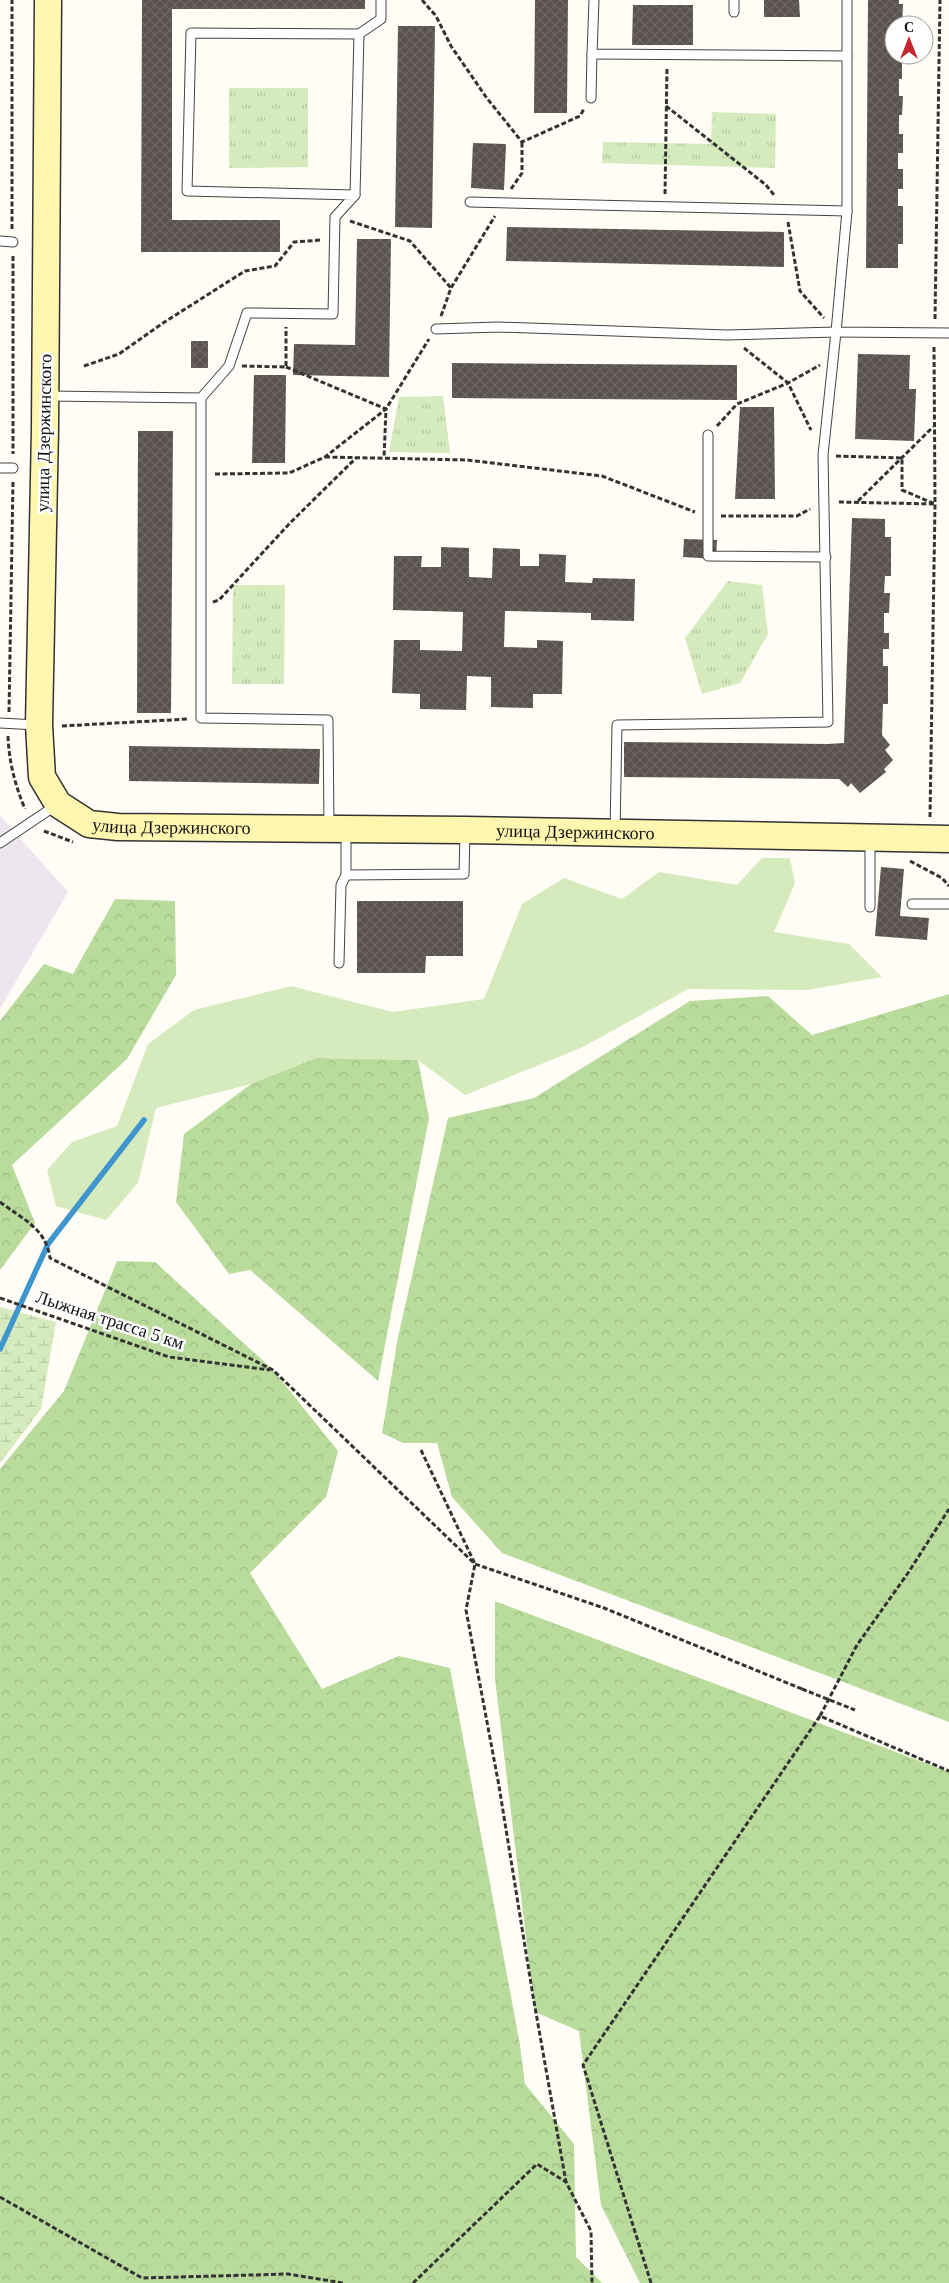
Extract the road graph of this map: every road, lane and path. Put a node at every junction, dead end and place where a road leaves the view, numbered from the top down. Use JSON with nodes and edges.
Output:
{"nodes":[{"id":1,"x":12,"y":0,"type":"edge"},
{"id":2,"x":48,"y":0,"type":"edge"},
{"id":3,"x":381,"y":0,"type":"edge"},
{"id":4,"x":422,"y":0,"type":"edge"},
{"id":5,"x":594,"y":0,"type":"edge"},
{"id":6,"x":734,"y":0,"type":"edge"},
{"id":7,"x":846,"y":0,"type":"edge"},
{"id":8,"x":940,"y":0,"type":"edge"},
{"id":9,"x":734,"y":12,"type":"dead end"},
{"id":10,"x":359,"y":34,"type":"junction"},
{"id":11,"x":592,"y":54,"type":"junction"},
{"id":12,"x":667,"y":55,"type":"junction"},
{"id":13,"x":847,"y":56,"type":"junction"},
{"id":14,"x":591,"y":98,"type":"joint"},
{"id":15,"x":522,"y":142,"type":"junction"},
{"id":16,"x":355,"y":195,"type":"junction"},
{"id":17,"x":470,"y":202,"type":"dead end"},
{"id":18,"x":502,"y":203,"type":"junction"},
{"id":19,"x":665,"y":207,"type":"junction"},
{"id":20,"x":847,"y":212,"type":"junction"},
{"id":21,"x":335,"y":217,"type":"junction"},
{"id":22,"x":335,"y":238,"type":"junction"},
{"id":23,"x":0,"y":241,"type":"edge"},
{"id":24,"x":13,"y":242,"type":"junction"},
{"id":25,"x":451,"y":288,"type":"junction"},
{"id":26,"x":286,"y":313,"type":"junction"},
{"id":27,"x":436,"y":329,"type":"junction"},
{"id":28,"x":836,"y":332,"type":"junction"},
{"id":29,"x":935,"y":333,"type":"junction"},
{"id":30,"x":949,"y":333,"type":"edge"},
{"id":31,"x":727,"y":335,"type":"junction"},
{"id":32,"x":835,"y":357,"type":"junction"},
{"id":33,"x":84,"y":366,"type":"dead end"},
{"id":34,"x":228,"y":366,"type":"junction"},
{"id":35,"x":286,"y":367,"type":"junction"},
{"id":36,"x":788,"y":383,"type":"junction"},
{"id":37,"x":45,"y":396,"type":"junction"},
{"id":38,"x":201,"y":398,"type":"junction"},
{"id":39,"x":386,"y":409,"type":"junction"},
{"id":40,"x":933,"y":427,"type":"junction"},
{"id":41,"x":708,"y":435,"type":"joint"},
{"id":42,"x":325,"y":457,"type":"junction"},
{"id":43,"x":357,"y":458,"type":"junction"},
{"id":44,"x":384,"y":458,"type":"junction"},
{"id":45,"x":0,"y":468,"type":"edge"},
{"id":46,"x":13,"y":468,"type":"junction"},
{"id":47,"x":202,"y":474,"type":"junction"},
{"id":48,"x":858,"y":501,"type":"dead end"},
{"id":49,"x":706,"y":516,"type":"junction"},
{"id":50,"x":826,"y":558,"type":"junction"},
{"id":51,"x":202,"y":606,"type":"junction"},
{"id":52,"x":201,"y":718,"type":"junction"},
{"id":53,"x":4,"y":723,"type":"edge"},
{"id":54,"x":39,"y":725,"type":"junction"},
{"id":55,"x":58,"y":804,"type":"junction"},
{"id":56,"x":338,"y":829,"type":"junction"},
{"id":57,"x":465,"y":830,"type":"junction"},
{"id":58,"x":615,"y":833,"type":"junction"},
{"id":59,"x":870,"y":837,"type":"junction"},
{"id":60,"x":940,"y":839,"type":"edge"},
{"id":61,"x":0,"y":843,"type":"edge"},
{"id":62,"x":346,"y":875,"type":"junction"},
{"id":63,"x":912,"y":904,"type":"dead end"},
{"id":64,"x":949,"y":904,"type":"edge"},
{"id":65,"x":870,"y":907,"type":"dead end"},
{"id":66,"x":339,"y":963,"type":"dead end"},
{"id":67,"x":0,"y":1202,"type":"edge"},
{"id":68,"x":0,"y":1298,"type":"edge"},
{"id":69,"x":273,"y":1370,"type":"junction"},
{"id":70,"x":421,"y":1450,"type":"dead end"},
{"id":71,"x":949,"y":1508,"type":"edge"},
{"id":72,"x":475,"y":1564,"type":"junction"},
{"id":73,"x":827,"y":1699,"type":"junction"},
{"id":74,"x":855,"y":1710,"type":"dead end"},
{"id":75,"x":820,"y":1716,"type":"junction"},
{"id":76,"x":949,"y":1771,"type":"edge"},
{"id":77,"x":566,"y":2182,"type":"junction"},
{"id":78,"x":0,"y":2197,"type":"edge"},
{"id":79,"x":343,"y":2283,"type":"edge"},
{"id":80,"x":413,"y":2283,"type":"edge"},
{"id":81,"x":592,"y":2283,"type":"edge"},
{"id":82,"x":651,"y":2283,"type":"edge"}],
"edges":[{"from":1,"to":24,"type":"path"},
{"from":2,"to":37,"type":"main road","name":"улица Дзержинского"},
{"from":3,"to":10,"type":"lane"},
{"from":4,"to":15,"type":"path"},
{"from":5,"to":11,"type":"lane"},
{"from":6,"to":9,"type":"lane"},
{"from":7,"to":13,"type":"lane"},
{"from":8,"to":29,"type":"path"},
{"from":10,"to":16,"type":"lane"},
{"from":10,"to":16,"type":"lane"},
{"from":11,"to":12,"type":"lane"},
{"from":11,"to":14,"type":"lane"},
{"from":12,"to":13,"type":"lane"},
{"from":12,"to":19,"type":"path"},
{"from":13,"to":20,"type":"lane"},
{"from":14,"to":15,"type":"path"},
{"from":15,"to":18,"type":"path"},
{"from":16,"to":21,"type":"lane"},
{"from":17,"to":18,"type":"lane"},
{"from":18,"to":19,"type":"lane"},
{"from":18,"to":25,"type":"path"},
{"from":19,"to":20,"type":"lane"},
{"from":20,"to":28,"type":"lane"},
{"from":21,"to":22,"type":"lane"},
{"from":21,"to":25,"type":"path"},
{"from":22,"to":26,"type":"lane"},
{"from":22,"to":33,"type":"path"},
{"from":23,"to":24,"type":"lane"},
{"from":24,"to":46,"type":"path"},
{"from":25,"to":27,"type":"path"},
{"from":26,"to":34,"type":"lane"},
{"from":26,"to":35,"type":"path"},
{"from":27,"to":31,"type":"lane"},
{"from":27,"to":39,"type":"path"},
{"from":28,"to":29,"type":"lane"},
{"from":28,"to":31,"type":"lane"},
{"from":28,"to":32,"type":"lane"},
{"from":29,"to":30,"type":"lane"},
{"from":29,"to":40,"type":"path"},
{"from":31,"to":36,"type":"path"},
{"from":32,"to":36,"type":"path"},
{"from":32,"to":50,"type":"lane"},
{"from":34,"to":35,"type":"path"},
{"from":34,"to":38,"type":"lane"},
{"from":35,"to":39,"type":"path"},
{"from":36,"to":41,"type":"path"},
{"from":37,"to":38,"type":"lane"},
{"from":37,"to":54,"type":"main road","name":"улица Дзержинского"},
{"from":38,"to":47,"type":"lane"},
{"from":39,"to":42,"type":"path"},
{"from":39,"to":44,"type":"path"},
{"from":40,"to":48,"type":"path"},
{"from":40,"to":60,"type":"path"},
{"from":41,"to":49,"type":"lane"},
{"from":42,"to":43,"type":"path"},
{"from":42,"to":47,"type":"path"},
{"from":43,"to":44,"type":"path"},
{"from":43,"to":51,"type":"path"},
{"from":44,"to":49,"type":"path"},
{"from":45,"to":46,"type":"lane"},
{"from":46,"to":53,"type":"path"},
{"from":47,"to":51,"type":"lane"},
{"from":49,"to":50,"type":"lane"},
{"from":50,"to":58,"type":"lane"},
{"from":51,"to":52,"type":"lane"},
{"from":52,"to":54,"type":"path"},
{"from":52,"to":56,"type":"lane"},
{"from":53,"to":54,"type":"lane"},
{"from":54,"to":55,"type":"main road","name":"улица Дзержинского"},
{"from":55,"to":56,"type":"main road","name":"улица Дзержинского"},
{"from":55,"to":61,"type":"lane"},
{"from":56,"to":57,"type":"main road","name":"улица Дзержинского"},
{"from":56,"to":62,"type":"lane"},
{"from":57,"to":58,"type":"main road","name":"улица Дзержинского"},
{"from":57,"to":62,"type":"lane"},
{"from":58,"to":59,"type":"main road","name":"улица Дзержинского"},
{"from":59,"to":60,"type":"main road","name":"улица Дзержинского"},
{"from":59,"to":65,"type":"lane"},
{"from":62,"to":66,"type":"lane"},
{"from":63,"to":64,"type":"lane"},
{"from":67,"to":69,"type":"path"},
{"from":68,"to":69,"type":"path","name":"Лыжная трасса 5 км"},
{"from":69,"to":72,"type":"path"},
{"from":70,"to":72,"type":"path"},
{"from":71,"to":73,"type":"path"},
{"from":72,"to":73,"type":"path","bridge":true},
{"from":72,"to":77,"type":"path"},
{"from":73,"to":74,"type":"path","bridge":true},
{"from":73,"to":75,"type":"path"},
{"from":75,"to":76,"type":"path"},
{"from":75,"to":82,"type":"path"},
{"from":77,"to":80,"type":"path"},
{"from":77,"to":81,"type":"path"},
{"from":78,"to":79,"type":"path"}]}
